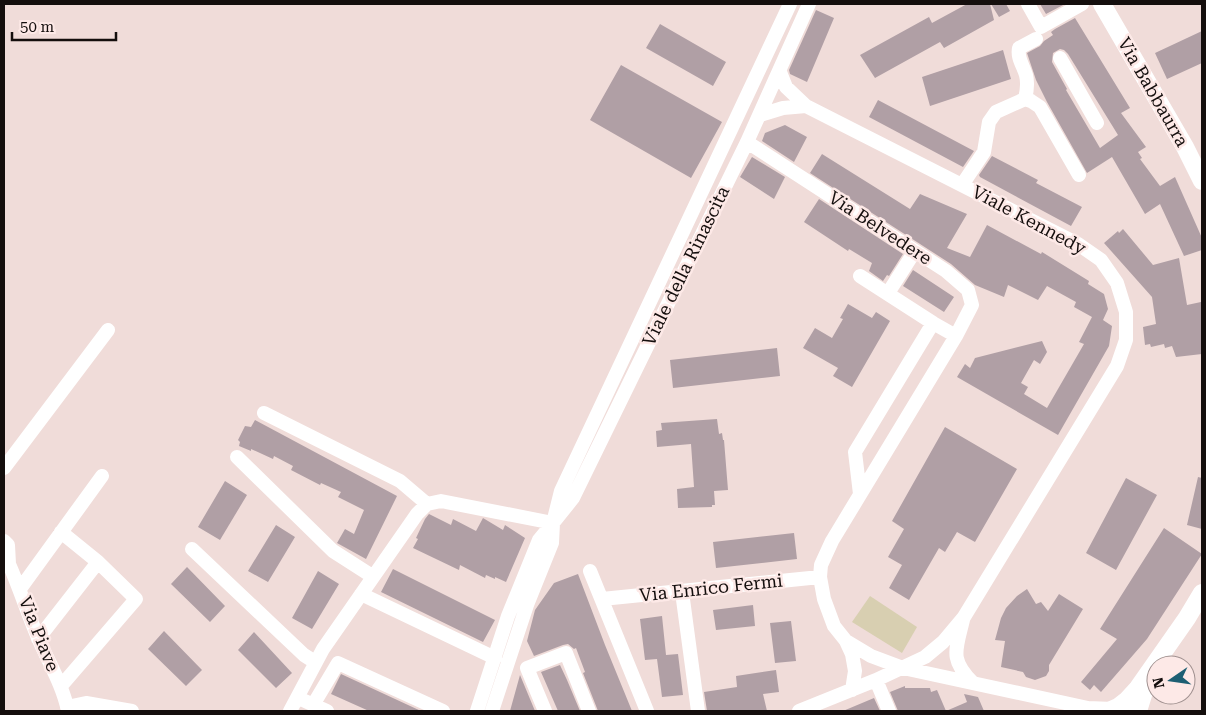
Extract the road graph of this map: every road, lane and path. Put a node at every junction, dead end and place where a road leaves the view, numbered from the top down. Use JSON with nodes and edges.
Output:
{"nodes":[{"id":1,"x":790,"y":4,"type":"edge"},
{"id":2,"x":809,"y":4,"type":"edge"},
{"id":3,"x":1028,"y":4,"type":"edge"},
{"id":4,"x":1082,"y":4,"type":"edge"},
{"id":5,"x":1102,"y":4,"type":"edge"},
{"id":6,"x":1036,"y":39,"type":"dead end"},
{"id":7,"x":1060,"y":58,"type":"dead end"},
{"id":8,"x":780,"y":72,"type":"junction"},
{"id":9,"x":1025,"y":99,"type":"junction"},
{"id":10,"x":806,"y":106,"type":"junction"},
{"id":11,"x":760,"y":116,"type":"junction"},
{"id":12,"x":1097,"y":123,"type":"dead end"},
{"id":13,"x":747,"y":142,"type":"junction"},
{"id":14,"x":1079,"y":175,"type":"dead end"},
{"id":15,"x":1202,"y":181,"type":"edge"},
{"id":16,"x":962,"y":185,"type":"junction"},
{"id":17,"x":915,"y":251,"type":"junction"},
{"id":18,"x":860,"y":276,"type":"dead end"},
{"id":19,"x":888,"y":293,"type":"junction"},
{"id":20,"x":933,"y":322,"type":"junction"},
{"id":21,"x":108,"y":330,"type":"dead end"},
{"id":22,"x":956,"y":336,"type":"junction"},
{"id":23,"x":264,"y":413,"type":"dead end"},
{"id":24,"x":237,"y":457,"type":"dead end"},
{"id":25,"x":4,"y":468,"type":"edge"},
{"id":26,"x":102,"y":476,"type":"dead end"},
{"id":27,"x":860,"y":494,"type":"junction"},
{"id":28,"x":427,"y":504,"type":"junction"},
{"id":29,"x":553,"y":523,"type":"junction"},
{"id":30,"x":61,"y":532,"type":"junction"},
{"id":31,"x":4,"y":540,"type":"edge"},
{"id":32,"x":192,"y":549,"type":"dead end"},
{"id":33,"x":98,"y":562,"type":"junction"},
{"id":34,"x":6,"y":563,"type":"edge"},
{"id":35,"x":590,"y":570,"type":"dead end"},
{"id":36,"x":372,"y":576,"type":"junction"},
{"id":37,"x":820,"y":577,"type":"junction"},
{"id":38,"x":20,"y":589,"type":"junction"},
{"id":39,"x":682,"y":592,"type":"junction"},
{"id":40,"x":1202,"y":593,"type":"edge"},
{"id":41,"x":361,"y":594,"type":"junction"},
{"id":42,"x":602,"y":599,"type":"junction"},
{"id":43,"x":964,"y":617,"type":"junction"},
{"id":44,"x":38,"y":639,"type":"junction"},
{"id":45,"x":846,"y":641,"type":"junction"},
{"id":46,"x":1161,"y":655,"type":"edge"},
{"id":47,"x":495,"y":658,"type":"junction"},
{"id":48,"x":315,"y":662,"type":"junction"},
{"id":49,"x":902,"y":668,"type":"junction"},
{"id":50,"x":1146,"y":676,"type":"edge"},
{"id":51,"x":876,"y":680,"type":"junction"},
{"id":52,"x":973,"y":683,"type":"junction"},
{"id":53,"x":61,"y":686,"type":"junction"},
{"id":54,"x":1146,"y":688,"type":"edge"},
{"id":55,"x":852,"y":690,"type":"junction"},
{"id":56,"x":298,"y":698,"type":"junction"},
{"id":57,"x":314,"y":705,"type":"junction"},
{"id":58,"x":68,"y":709,"type":"edge"},
{"id":59,"x":1089,"y":709,"type":"edge"},
{"id":60,"x":1118,"y":710,"type":"edge"},
{"id":61,"x":132,"y":711,"type":"edge"},
{"id":62,"x":290,"y":711,"type":"edge"},
{"id":63,"x":327,"y":711,"type":"edge"},
{"id":64,"x":443,"y":711,"type":"edge"},
{"id":65,"x":477,"y":711,"type":"edge"},
{"id":66,"x":492,"y":711,"type":"edge"},
{"id":67,"x":546,"y":711,"type":"edge"},
{"id":68,"x":589,"y":711,"type":"edge"},
{"id":69,"x":647,"y":711,"type":"edge"},
{"id":70,"x":698,"y":711,"type":"edge"},
{"id":71,"x":799,"y":711,"type":"edge"},
{"id":72,"x":889,"y":711,"type":"edge"},
{"id":73,"x":1138,"y":711,"type":"edge"}],
"edges":[{"from":1,"to":29,"type":"street","name":"Viale della Rinascita"},
{"from":2,"to":8,"type":"street","name":"Viale della Rinascita"},
{"from":3,"to":4,"type":"street"},
{"from":5,"to":15,"type":"main road","name":"Via Babbaurra"},
{"from":6,"to":9,"type":"street"},
{"from":7,"to":12,"type":"street"},
{"from":8,"to":10,"type":"street","name":"Viale Kennedy"},
{"from":8,"to":11,"type":"street","name":"Viale della Rinascita"},
{"from":9,"to":14,"type":"street"},
{"from":9,"to":16,"type":"street"},
{"from":10,"to":11,"type":"street"},
{"from":10,"to":16,"type":"street","name":"Viale Kennedy"},
{"from":11,"to":13,"type":"street","name":"Viale della Rinascita"},
{"from":13,"to":17,"type":"street","name":"Via Belvedere"},
{"from":13,"to":29,"type":"street","name":"Viale della Rinascita"},
{"from":16,"to":43,"type":"street","name":"Viale Kennedy"},
{"from":17,"to":19,"type":"street"},
{"from":17,"to":22,"type":"street","name":"Via Belvedere"},
{"from":18,"to":19,"type":"street"},
{"from":19,"to":20,"type":"street"},
{"from":20,"to":22,"type":"street"},
{"from":20,"to":27,"type":"street"},
{"from":21,"to":25,"type":"street"},
{"from":22,"to":27,"type":"street","name":"Via Belvedere"},
{"from":23,"to":28,"type":"street"},
{"from":24,"to":36,"type":"street"},
{"from":26,"to":30,"type":"street"},
{"from":27,"to":37,"type":"street","name":"Via Belvedere"},
{"from":28,"to":29,"type":"street"},
{"from":28,"to":36,"type":"street"},
{"from":29,"to":47,"type":"street","name":"Viale della Rinascita"},
{"from":29,"to":66,"type":"street","name":"Viale della Rinascita"},
{"from":30,"to":33,"type":"street"},
{"from":30,"to":38,"type":"street"},
{"from":31,"to":34,"type":"street","name":"Via Piave"},
{"from":32,"to":48,"type":"street"},
{"from":33,"to":44,"type":"street"},
{"from":33,"to":53,"type":"street"},
{"from":34,"to":38,"type":"street","name":"Via Piave"},
{"from":35,"to":42,"type":"street"},
{"from":36,"to":41,"type":"street"},
{"from":37,"to":39,"type":"street","name":"Via Enrico Fermi"},
{"from":37,"to":45,"type":"street","name":"Via Belvedere"},
{"from":38,"to":44,"type":"street","name":"Via Piave"},
{"from":39,"to":42,"type":"street","name":"Via Enrico Fermi"},
{"from":39,"to":70,"type":"street"},
{"from":40,"to":46,"type":"main road"},
{"from":41,"to":47,"type":"street"},
{"from":41,"to":48,"type":"street"},
{"from":42,"to":69,"type":"street"},
{"from":43,"to":49,"type":"street"},
{"from":43,"to":52,"type":"street"},
{"from":44,"to":53,"type":"street","name":"Via Piave"},
{"from":45,"to":49,"type":"street"},
{"from":45,"to":55,"type":"street"},
{"from":47,"to":65,"type":"street","name":"Viale della Rinascita"},
{"from":48,"to":56,"type":"street"},
{"from":49,"to":51,"type":"street"},
{"from":49,"to":52,"type":"street"},
{"from":50,"to":60,"type":"main road"},
{"from":51,"to":55,"type":"street"},
{"from":51,"to":72,"type":"street"},
{"from":52,"to":59,"type":"street"},
{"from":53,"to":58,"type":"street","name":"Via Piave"},
{"from":54,"to":73,"type":"main road"},
{"from":55,"to":71,"type":"street"},
{"from":56,"to":57,"type":"street"},
{"from":56,"to":62,"type":"street"},
{"from":57,"to":63,"type":"street"},
{"from":57,"to":64,"type":"street"},
{"from":58,"to":61,"type":"street"},
{"from":59,"to":60,"type":"street"},
{"from":67,"to":68,"type":"street"}]}
